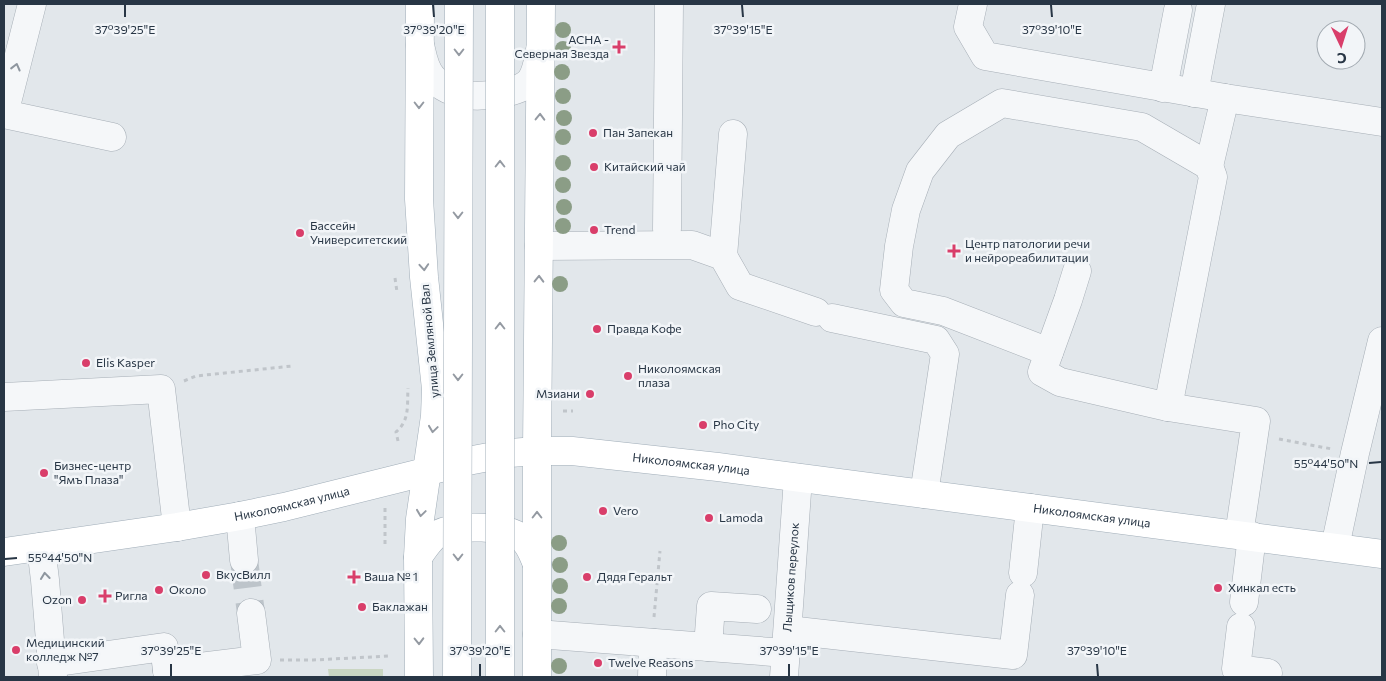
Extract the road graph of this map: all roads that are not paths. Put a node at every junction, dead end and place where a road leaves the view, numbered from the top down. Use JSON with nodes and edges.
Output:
{"nodes":[{"id":1,"x":32,"y":4,"type":"edge"},
{"id":2,"x":420,"y":4,"type":"edge"},
{"id":3,"x":459,"y":4,"type":"edge"},
{"id":4,"x":500,"y":4,"type":"edge"},
{"id":5,"x":541,"y":4,"type":"edge"},
{"id":6,"x":669,"y":4,"type":"edge"},
{"id":7,"x":973,"y":4,"type":"edge"},
{"id":8,"x":1212,"y":4,"type":"edge"},
{"id":9,"x":1178,"y":10,"type":"dead end"},
{"id":10,"x":420,"y":44,"type":"junction"},
{"id":11,"x":541,"y":46,"type":"junction"},
{"id":12,"x":1163,"y":88,"type":"junction"},
{"id":13,"x":1194,"y":93,"type":"junction"},
{"id":14,"x":1225,"y":98,"type":"junction"},
{"id":15,"x":4,"y":114,"type":"edge"},
{"id":16,"x":1382,"y":122,"type":"edge"},
{"id":17,"x":733,"y":134,"type":"dead end"},
{"id":18,"x":112,"y":137,"type":"dead end"},
{"id":19,"x":1210,"y":166,"type":"junction"},
{"id":20,"x":667,"y":229,"type":"dead end"},
{"id":21,"x":539,"y":246,"type":"junction"},
{"id":22,"x":723,"y":256,"type":"junction"},
{"id":23,"x":1077,"y":271,"type":"dead end"},
{"id":24,"x":1382,"y":346,"type":"edge"},
{"id":25,"x":1049,"y":352,"type":"junction"},
{"id":26,"x":4,"y":397,"type":"edge"},
{"id":27,"x":1168,"y":407,"type":"junction"},
{"id":28,"x":537,"y":451,"type":"junction"},
{"id":29,"x":427,"y":470,"type":"junction"},
{"id":30,"x":798,"y":478,"type":"junction"},
{"id":31,"x":924,"y":494,"type":"junction"},
{"id":32,"x":1030,"y":508,"type":"junction"},
{"id":33,"x":240,"y":516,"type":"junction"},
{"id":34,"x":177,"y":527,"type":"junction"},
{"id":35,"x":1245,"y":535,"type":"junction"},
{"id":36,"x":41,"y":547,"type":"junction"},
{"id":37,"x":1335,"y":548,"type":"junction"},
{"id":38,"x":4,"y":552,"type":"edge"},
{"id":39,"x":1382,"y":554,"type":"edge"},
{"id":40,"x":418,"y":557,"type":"junction"},
{"id":41,"x":244,"y":560,"type":"tunnel mouth"},
{"id":42,"x":537,"y":564,"type":"junction"},
{"id":43,"x":757,"y":609,"type":"dead end"},
{"id":44,"x":251,"y":613,"type":"tunnel mouth"},
{"id":45,"x":537,"y":634,"type":"junction"},
{"id":46,"x":653,"y":642,"type":"junction"},
{"id":47,"x":708,"y":647,"type":"junction"},
{"id":48,"x":786,"y":653,"type":"edge"},
{"id":49,"x":52,"y":670,"type":"edge"},
{"id":50,"x":1268,"y":673,"type":"dead end"},
{"id":51,"x":167,"y":674,"type":"edge"},
{"id":52,"x":419,"y":677,"type":"edge"},
{"id":53,"x":458,"y":677,"type":"edge"},
{"id":54,"x":500,"y":677,"type":"edge"},
{"id":55,"x":537,"y":677,"type":"edge"},
{"id":56,"x":652,"y":677,"type":"edge"}],
"edges":[{"from":15,"to":1,"type":"street","one_way":true},
{"from":2,"to":10,"type":"main road","name":"улица Земляной Вал"},
{"from":3,"to":53,"type":"main road","name":"улица Земляной Вал","one_way":true,"bridge":true},
{"from":54,"to":4,"type":"main road","one_way":true,"bridge":true},
{"from":5,"to":11,"type":"main road"},
{"from":6,"to":20,"type":"street"},
{"from":7,"to":12,"type":"street"},
{"from":8,"to":13,"type":"street"},
{"from":9,"to":12,"type":"street"},
{"from":10,"to":11,"type":"street"},
{"from":10,"to":29,"type":"main road","name":"улица Земляной Вал","one_way":true},
{"from":21,"to":11,"type":"main road","one_way":true},
{"from":12,"to":13,"type":"street"},
{"from":13,"to":14,"type":"street"},
{"from":14,"to":16,"type":"street"},
{"from":14,"to":19,"type":"street"},
{"from":15,"to":18,"type":"street"},
{"from":17,"to":22,"type":"street"},
{"from":19,"to":25,"type":"street"},
{"from":19,"to":27,"type":"street"},
{"from":21,"to":22,"type":"street"},
{"from":28,"to":21,"type":"main road","one_way":true},
{"from":22,"to":31,"type":"street"},
{"from":23,"to":25,"type":"street"},
{"from":24,"to":37,"type":"street"},
{"from":25,"to":27,"type":"street"},
{"from":26,"to":34,"type":"street"},
{"from":27,"to":35,"type":"street"},
{"from":28,"to":29,"type":"main road","name":"Николоямская улица"},
{"from":28,"to":30,"type":"main road","name":"Николоямская улица"},
{"from":42,"to":28,"type":"main road","one_way":true},
{"from":29,"to":33,"type":"main road","name":"Николоямская улица"},
{"from":29,"to":40,"type":"main road","name":"улица Земляной Вал","one_way":true},
{"from":30,"to":31,"type":"main road","name":"Николоямская улица"},
{"from":30,"to":48,"type":"street","name":"Лыщиков переулок"},
{"from":31,"to":32,"type":"main road","name":"Николоямская улица"},
{"from":32,"to":35,"type":"main road","name":"Николоямская улица"},
{"from":32,"to":48,"type":"street"},
{"from":33,"to":34,"type":"main road","name":"Николоямская улица"},
{"from":33,"to":41,"type":"street"},
{"from":34,"to":36,"type":"main road","name":"Николоямская улица"},
{"from":35,"to":37,"type":"main road","name":"Николоямская улица"},
{"from":35,"to":50,"type":"street"},
{"from":36,"to":38,"type":"main road","name":"Николоямская улица"},
{"from":49,"to":36,"type":"street","one_way":true},
{"from":37,"to":39,"type":"main road","name":"Николоямская улица"},
{"from":40,"to":42,"type":"main road"},
{"from":40,"to":52,"type":"main road","name":"улица Земляной Вал","one_way":true},
{"from":42,"to":45,"type":"main road"},
{"from":43,"to":47,"type":"street"},
{"from":44,"to":51,"type":"street"},
{"from":45,"to":46,"type":"street"},
{"from":45,"to":55,"type":"main road"},
{"from":46,"to":47,"type":"street"},
{"from":46,"to":56,"type":"street"},
{"from":47,"to":48,"type":"street"},
{"from":49,"to":51,"type":"street"}]}
